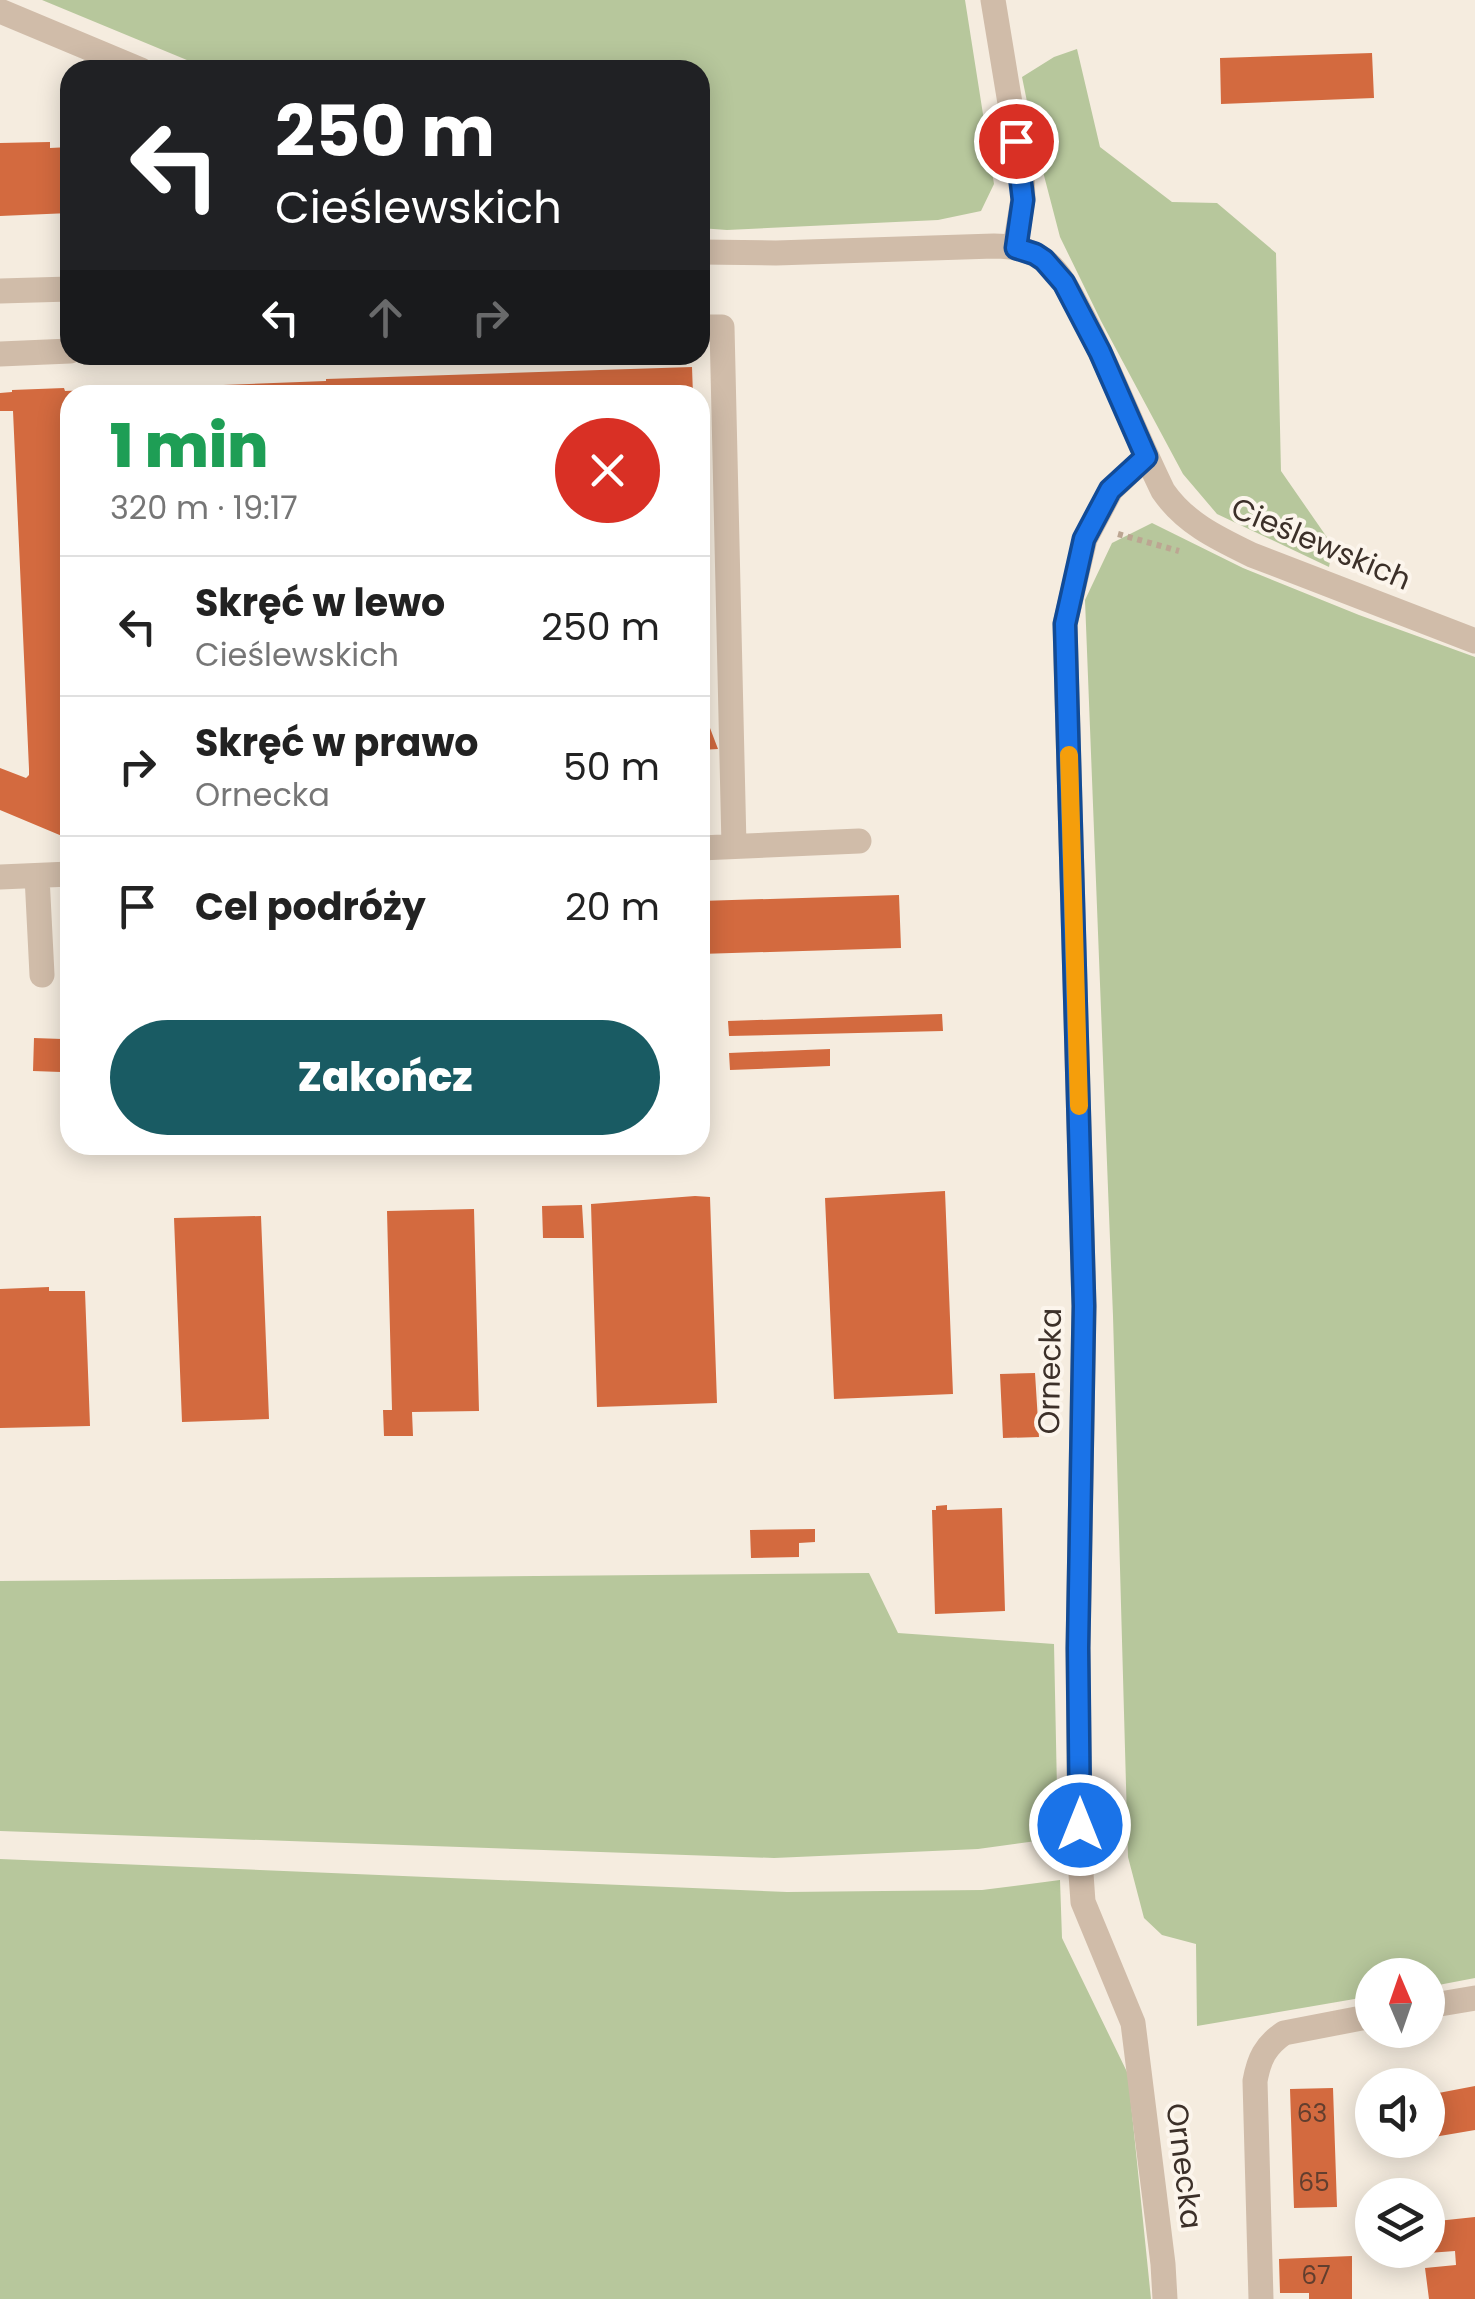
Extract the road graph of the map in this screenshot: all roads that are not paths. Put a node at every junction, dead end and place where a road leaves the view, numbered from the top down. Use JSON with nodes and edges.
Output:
{"nodes":[{"id":1,"x":994,"y":0,"type":"edge"},
{"id":2,"x":0,"y":10,"type":"edge"},
{"id":3,"x":118,"y":60,"type":"edge"},
{"id":4,"x":1016,"y":248,"type":"junction"},
{"id":5,"x":710,"y":252,"type":"edge"},
{"id":6,"x":60,"y":289,"type":"edge"},
{"id":7,"x":0,"y":291,"type":"edge"},
{"id":8,"x":710,"y":327,"type":"edge"},
{"id":9,"x":60,"y":351,"type":"edge"},
{"id":10,"x":0,"y":354,"type":"edge"},
{"id":11,"x":1146,"y":457,"type":"junction"},
{"id":12,"x":1475,"y":641,"type":"edge"},
{"id":13,"x":860,"y":841,"type":"dead end"},
{"id":14,"x":734,"y":846,"type":"junction"},
{"id":15,"x":710,"y":847,"type":"edge"},
{"id":16,"x":60,"y":875,"type":"edge"},
{"id":17,"x":37,"y":876,"type":"junction"},
{"id":18,"x":0,"y":877,"type":"edge"},
{"id":19,"x":42,"y":975,"type":"dead end"},
{"id":20,"x":1475,"y":1998,"type":"edge"},
{"id":21,"x":1445,"y":2003,"type":"edge"},
{"id":22,"x":1355,"y":2019,"type":"edge"},
{"id":23,"x":1165,"y":2299,"type":"edge"},
{"id":24,"x":1260,"y":2299,"type":"edge"}],
"edges":[{"from":1,"to":4,"type":"street"},
{"from":2,"to":3,"type":"street"},
{"from":4,"to":5,"type":"street"},
{"from":4,"to":11,"type":"street","name":"Cieślewskich"},
{"from":6,"to":7,"type":"street"},
{"from":8,"to":14,"type":"street"},
{"from":9,"to":10,"type":"street"},
{"from":11,"to":12,"type":"street","name":"Cieślewskich"},
{"from":11,"to":23,"type":"street","name":"Ornecka"},
{"from":13,"to":14,"type":"street"},
{"from":14,"to":15,"type":"street"},
{"from":16,"to":17,"type":"street"},
{"from":17,"to":18,"type":"street"},
{"from":17,"to":19,"type":"street"},
{"from":20,"to":21,"type":"street"},
{"from":22,"to":24,"type":"street"}]}
